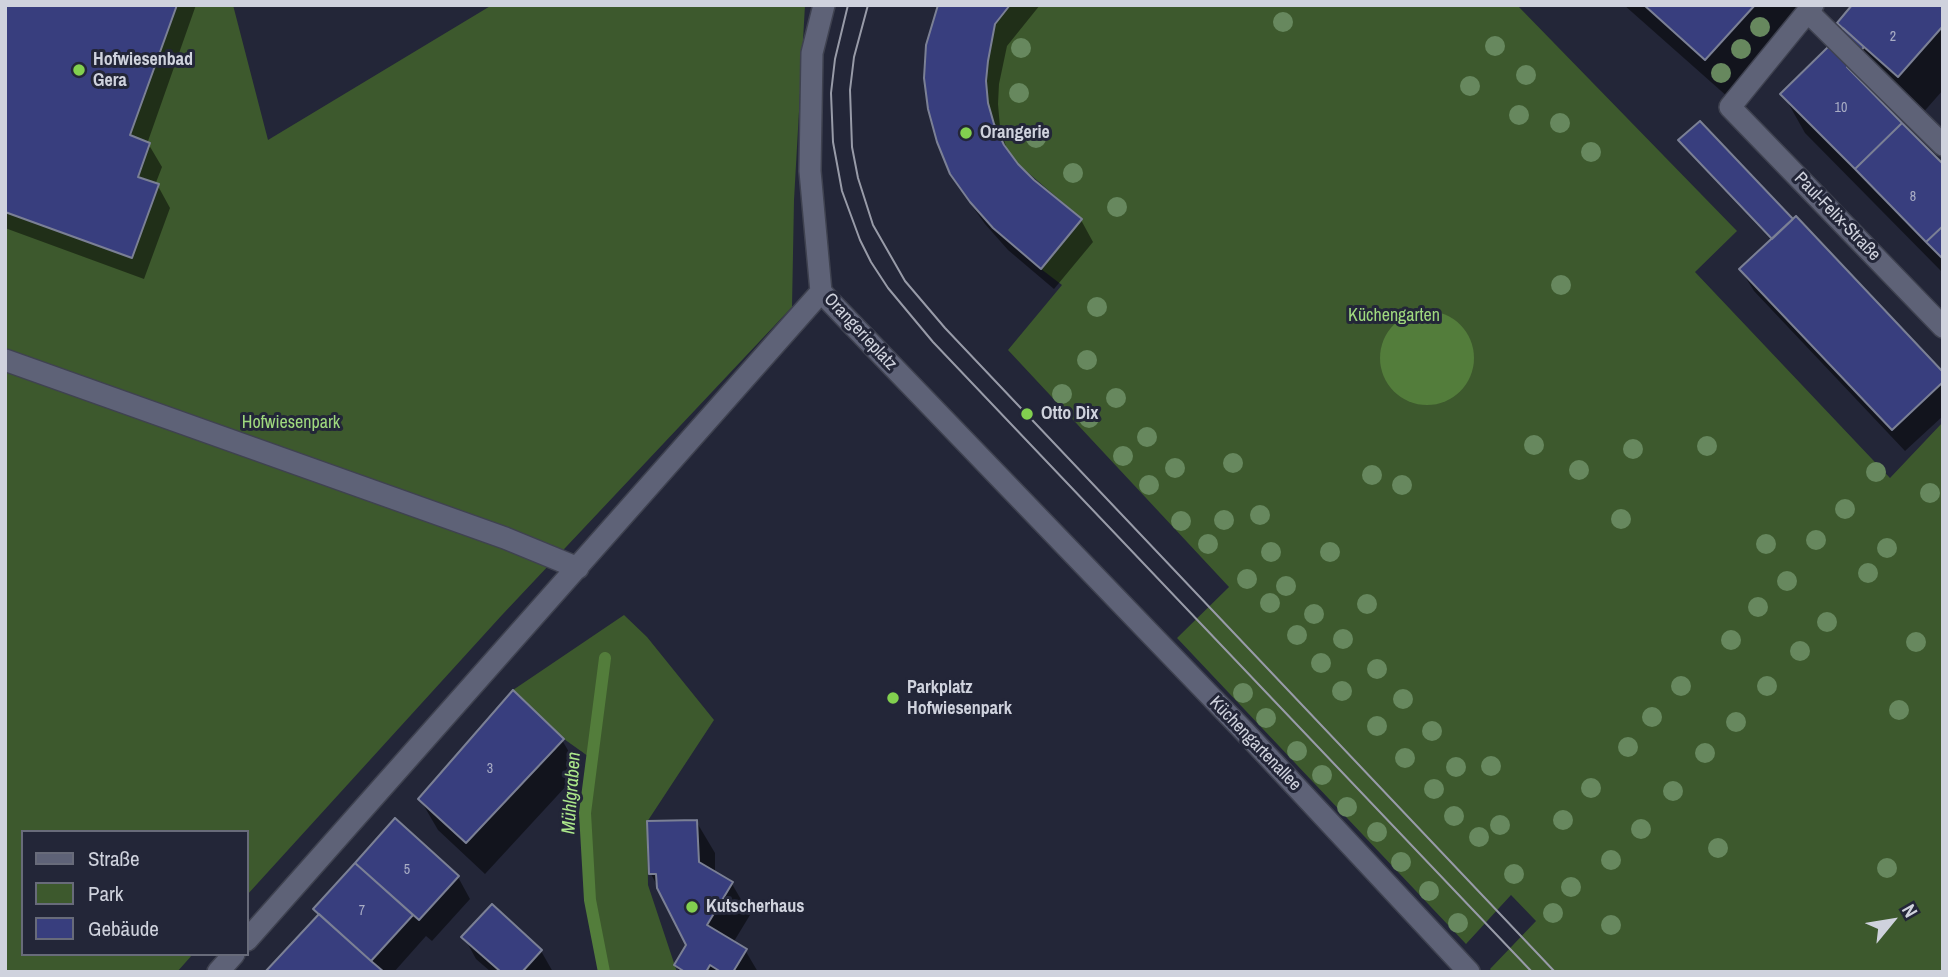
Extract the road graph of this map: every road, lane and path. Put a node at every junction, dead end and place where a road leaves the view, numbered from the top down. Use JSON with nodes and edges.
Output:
{"nodes":[{"id":1,"x":824,"y":5,"type":"edge"},
{"id":2,"x":1810,"y":8,"type":"edge"},
{"id":3,"x":1943,"y":145,"type":"edge"},
{"id":4,"x":821,"y":292,"type":"junction"},
{"id":5,"x":1943,"y":327,"type":"edge"},
{"id":6,"x":5,"y":360,"type":"edge"},
{"id":7,"x":1040,"y":519,"type":"joint"},
{"id":8,"x":578,"y":568,"type":"junction"},
{"id":9,"x":248,"y":939,"type":"edge"},
{"id":10,"x":232,"y":956,"type":"edge"},
{"id":11,"x":1466,"y":970,"type":"edge"},
{"id":12,"x":218,"y":972,"type":"edge"}],
"edges":[{"from":1,"to":4,"type":"street","name":"Orangerieplatz"},
{"from":2,"to":3,"type":"street"},
{"from":2,"to":5,"type":"street","name":"Paul-Felix-Straße"},
{"from":4,"to":7,"type":"street","name":"Orangerieplatz"},
{"from":4,"to":8,"type":"street"},
{"from":6,"to":8,"type":"street"},
{"from":7,"to":11,"type":"street","name":"Küchengartenallee"},
{"from":8,"to":9,"type":"street"},
{"from":10,"to":12,"type":"street"}]}
